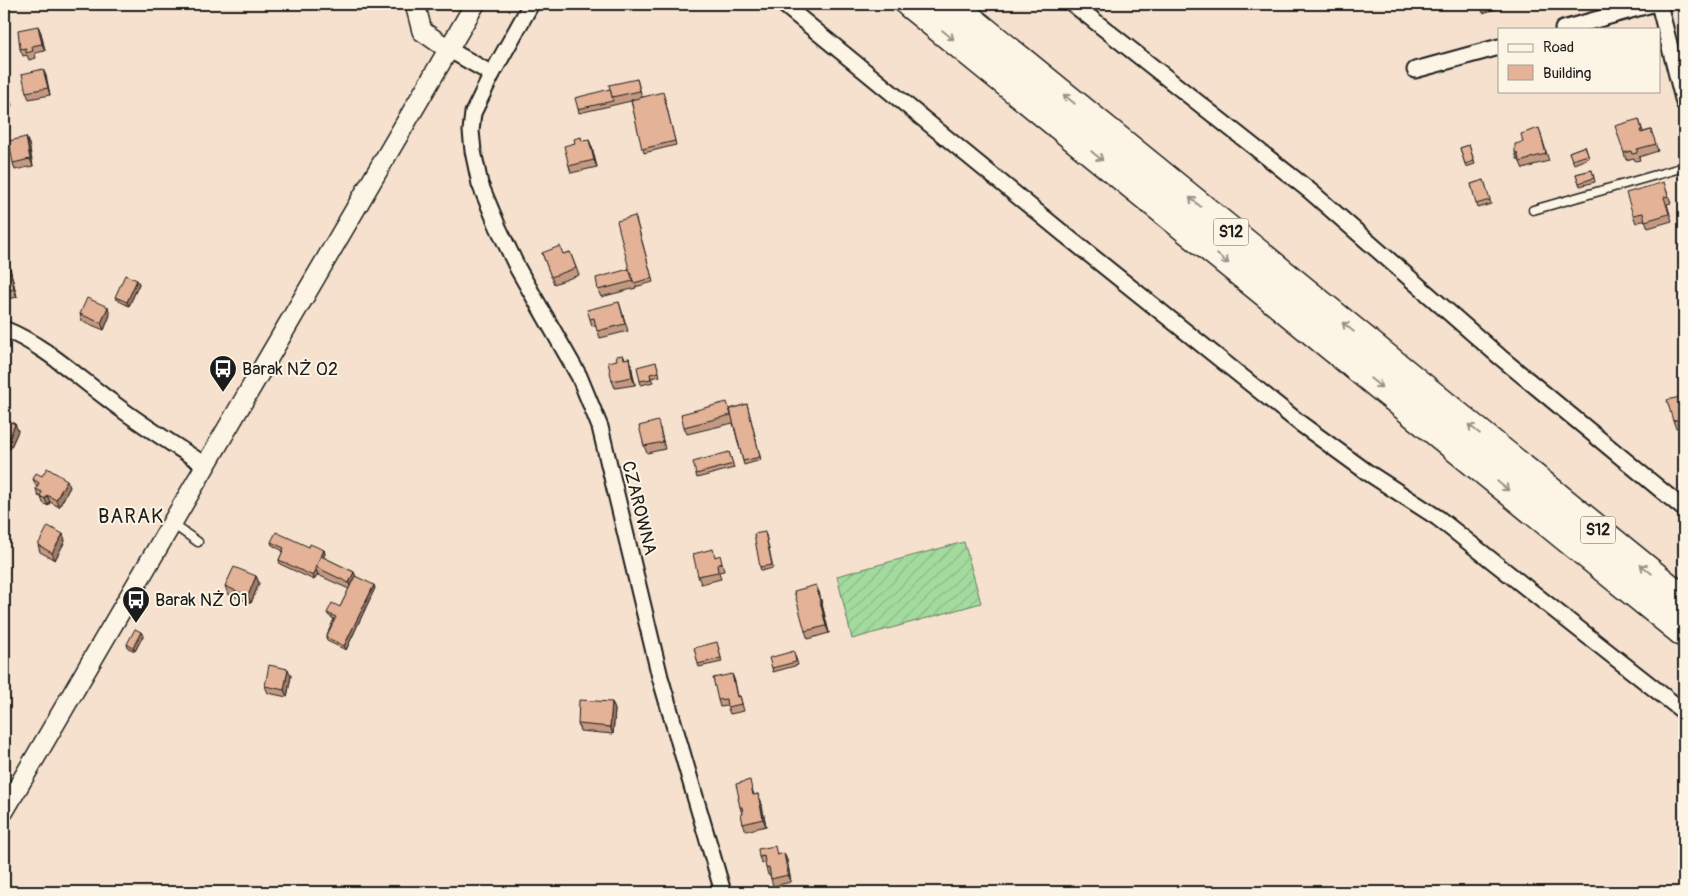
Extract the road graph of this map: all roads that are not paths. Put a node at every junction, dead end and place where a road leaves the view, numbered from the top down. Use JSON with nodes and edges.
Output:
{"nodes":[{"id":1,"x":415,"y":4,"type":"edge"},
{"id":2,"x":475,"y":4,"type":"edge"},
{"id":3,"x":532,"y":4,"type":"edge"},
{"id":4,"x":783,"y":4,"type":"edge"},
{"id":5,"x":910,"y":4,"type":"edge"},
{"id":6,"x":951,"y":4,"type":"edge"},
{"id":7,"x":1074,"y":4,"type":"edge"},
{"id":8,"x":1652,"y":4,"type":"edge"},
{"id":9,"x":1659,"y":4,"type":"edge"},
{"id":10,"x":1568,"y":28,"type":"edge"},
{"id":11,"x":1498,"y":47,"type":"edge"},
{"id":12,"x":448,"y":49,"type":"junction"},
{"id":13,"x":1415,"y":70,"type":"dead end"},
{"id":14,"x":492,"y":74,"type":"junction"},
{"id":15,"x":1684,"y":103,"type":"edge"},
{"id":16,"x":1684,"y":167,"type":"edge"},
{"id":17,"x":1533,"y":210,"type":"dead end"},
{"id":18,"x":4,"y":329,"type":"edge"},
{"id":19,"x":205,"y":465,"type":"junction"},
{"id":20,"x":1684,"y":509,"type":"edge"},
{"id":21,"x":172,"y":523,"type":"junction"},
{"id":22,"x":198,"y":542,"type":"dead end"},
{"id":23,"x":1684,"y":600,"type":"edge"},
{"id":24,"x":1684,"y":633,"type":"edge"},
{"id":25,"x":1684,"y":712,"type":"edge"},
{"id":26,"x":4,"y":811,"type":"edge"},
{"id":27,"x":724,"y":892,"type":"edge"}],
"edges":[{"from":1,"to":12,"type":"street"},
{"from":2,"to":12,"type":"street"},
{"from":3,"to":14,"type":"street","name":"CZAROWNA"},
{"from":4,"to":25,"type":"street"},
{"from":5,"to":24,"type":"highway","number":"S12","one_way":true},
{"from":23,"to":6,"type":"highway","number":"S12","one_way":true},
{"from":7,"to":20,"type":"street"},
{"from":8,"to":10,"type":"street"},
{"from":9,"to":15,"type":"street"},
{"from":11,"to":13,"type":"street"},
{"from":12,"to":14,"type":"street"},
{"from":12,"to":19,"type":"street"},
{"from":14,"to":27,"type":"street","name":"CZAROWNA"},
{"from":16,"to":17,"type":"lane"},
{"from":18,"to":19,"type":"street"},
{"from":19,"to":21,"type":"street"},
{"from":21,"to":22,"type":"lane"},
{"from":21,"to":26,"type":"street"}]}
